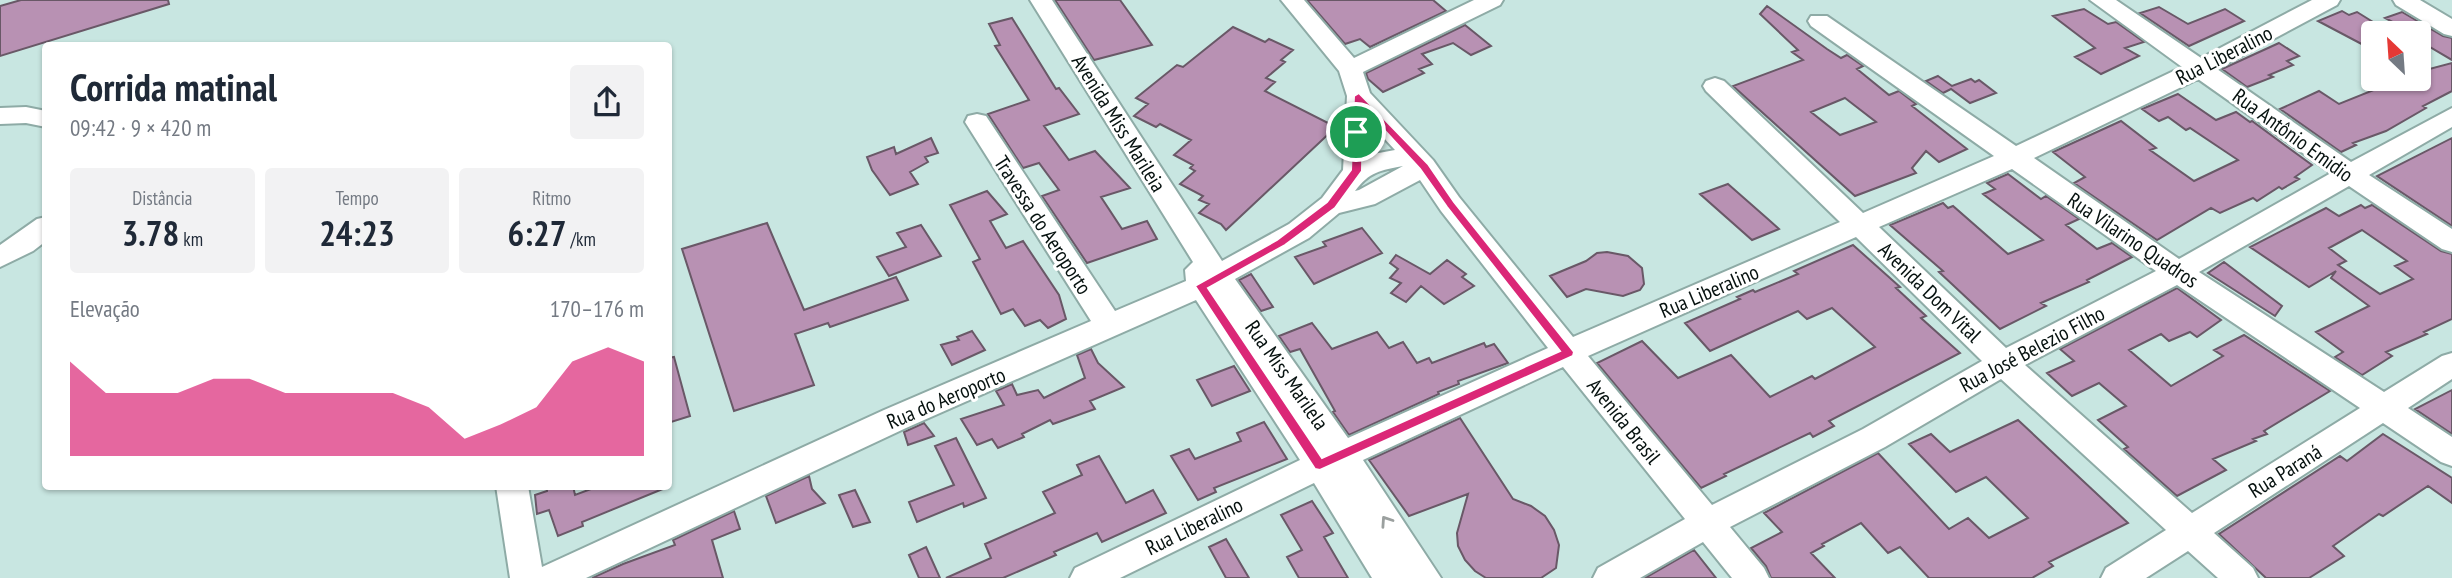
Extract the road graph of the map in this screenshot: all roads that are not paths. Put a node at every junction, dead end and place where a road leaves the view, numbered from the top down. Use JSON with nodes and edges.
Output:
{"nodes":[{"id":1,"x":1041,"y":0,"type":"edge"},
{"id":2,"x":1292,"y":0,"type":"edge"},
{"id":3,"x":1492,"y":0,"type":"edge"},
{"id":4,"x":2101,"y":0,"type":"edge"},
{"id":5,"x":2329,"y":0,"type":"edge"},
{"id":6,"x":2404,"y":0,"type":"edge"},
{"id":7,"x":1819,"y":20,"type":"dead end"},
{"id":8,"x":2452,"y":29,"type":"edge"},
{"id":9,"x":2201,"y":68,"type":"junction"},
{"id":10,"x":1350,"y":69,"type":"junction"},
{"id":11,"x":1715,"y":86,"type":"dead end"},
{"id":12,"x":1359,"y":96,"type":"junction"},
{"id":13,"x":0,"y":116,"type":"edge"},
{"id":14,"x":2452,"y":116,"type":"edge"},
{"id":15,"x":42,"y":118,"type":"edge"},
{"id":16,"x":977,"y":122,"type":"dead end"},
{"id":17,"x":2013,"y":158,"type":"junction"},
{"id":18,"x":1420,"y":161,"type":"junction"},
{"id":19,"x":1356,"y":171,"type":"junction"},
{"id":20,"x":2349,"y":176,"type":"junction"},
{"id":21,"x":1381,"y":191,"type":"junction"},
{"id":22,"x":1450,"y":204,"type":"junction"},
{"id":23,"x":1331,"y":205,"type":"junction"},
{"id":24,"x":1862,"y":226,"type":"junction"},
{"id":25,"x":42,"y":229,"type":"edge"},
{"id":26,"x":2452,"y":243,"type":"edge"},
{"id":27,"x":0,"y":257,"type":"edge"},
{"id":28,"x":2178,"y":272,"type":"junction"},
{"id":29,"x":1210,"y":281,"type":"junction"},
{"id":30,"x":1110,"y":327,"type":"junction"},
{"id":31,"x":1568,"y":352,"type":"junction"},
{"id":32,"x":2003,"y":363,"type":"junction"},
{"id":33,"x":2452,"y":364,"type":"edge"},
{"id":34,"x":2385,"y":408,"type":"junction"},
{"id":35,"x":2452,"y":453,"type":"edge"},
{"id":36,"x":1331,"y":460,"type":"junction"},
{"id":37,"x":513,"y":490,"type":"edge"},
{"id":38,"x":1706,"y":524,"type":"junction"},
{"id":39,"x":2190,"y":531,"type":"junction"},
{"id":40,"x":527,"y":578,"type":"edge"},
{"id":41,"x":552,"y":578,"type":"edge"},
{"id":42,"x":1087,"y":578,"type":"edge"},
{"id":43,"x":1390,"y":578,"type":"edge"},
{"id":44,"x":1424,"y":578,"type":"edge"},
{"id":45,"x":1610,"y":578,"type":"edge"},
{"id":46,"x":1752,"y":578,"type":"edge"},
{"id":47,"x":2118,"y":578,"type":"edge"},
{"id":48,"x":2241,"y":578,"type":"edge"}],
"edges":[{"from":1,"to":29,"type":"street","name":"Avenida Miss Marileia"},
{"from":2,"to":10,"type":"street","name":"Avenida Brasil"},
{"from":3,"to":10,"type":"street"},
{"from":4,"to":9,"type":"street","name":"Rua Antônio Emidio"},
{"from":5,"to":9,"type":"street","name":"Rua Liberalino"},
{"from":6,"to":8,"type":"street"},
{"from":7,"to":17,"type":"street","name":"Rua Vilarino Quadros"},
{"from":9,"to":17,"type":"street","name":"Rua Liberalino"},
{"from":9,"to":20,"type":"street","name":"Rua Antônio Emidio"},
{"from":10,"to":12,"type":"street","name":"Avenida Brasil"},
{"from":11,"to":24,"type":"street","name":"Avenida Dom Vital"},
{"from":12,"to":18,"type":"street","name":"Avenida Brasil"},
{"from":12,"to":19,"type":"street"},
{"from":13,"to":15,"type":"street"},
{"from":14,"to":20,"type":"street","name":"Rua José Belezio Filho"},
{"from":16,"to":30,"type":"street","name":"Travessa do Aeroporto"},
{"from":17,"to":24,"type":"street","name":"Rua Liberalino"},
{"from":17,"to":28,"type":"street","name":"Rua Vilarino Quadros"},
{"from":18,"to":19,"type":"street"},
{"from":18,"to":21,"type":"street"},
{"from":18,"to":22,"type":"street","name":"Avenida Brasil"},
{"from":19,"to":23,"type":"street"},
{"from":20,"to":26,"type":"street","name":"Rua Antônio Emidio"},
{"from":20,"to":28,"type":"street","name":"Rua José Belezio Filho"},
{"from":21,"to":22,"type":"street"},
{"from":21,"to":23,"type":"street"},
{"from":22,"to":31,"type":"street","name":"Avenida Brasil"},
{"from":23,"to":29,"type":"street","name":"Rua do Aeroporto"},
{"from":24,"to":31,"type":"street","name":"Rua Liberalino"},
{"from":24,"to":32,"type":"street","name":"Avenida Dom Vital"},
{"from":25,"to":27,"type":"street"},
{"from":28,"to":32,"type":"street","name":"Rua José Belezio Filho"},
{"from":28,"to":34,"type":"street","name":"Rua Vilarino Quadros"},
{"from":29,"to":30,"type":"street","name":"Rua do Aeroporto"},
{"from":29,"to":36,"type":"street","name":"Rua Miss Marilela"},
{"from":30,"to":41,"type":"street","name":"Rua do Aeroporto"},
{"from":31,"to":36,"type":"street","name":"Rua Liberalino"},
{"from":31,"to":38,"type":"street","name":"Avenida Brasil"},
{"from":32,"to":38,"type":"street","name":"Rua José Belezio Filho"},
{"from":32,"to":39,"type":"street","name":"Avenida Dom Vital"},
{"from":33,"to":34,"type":"street","name":"Rua Paraná"},
{"from":34,"to":35,"type":"street","name":"Rua Vilarino Quadros"},
{"from":34,"to":39,"type":"street","name":"Rua Paraná"},
{"from":36,"to":42,"type":"street","name":"Rua Liberalino"},
{"from":36,"to":43,"type":"street","name":"Rua Miss Marilela"},
{"from":44,"to":36,"type":"street","name":"Rua Miss Marilela","one_way":true},
{"from":37,"to":40,"type":"street"},
{"from":38,"to":45,"type":"street","name":"Rua José Belezio Filho"},
{"from":38,"to":46,"type":"street","name":"Avenida Brasil"},
{"from":39,"to":47,"type":"street","name":"Rua Paraná"},
{"from":39,"to":48,"type":"street","name":"Avenida Dom Vital"}]}
